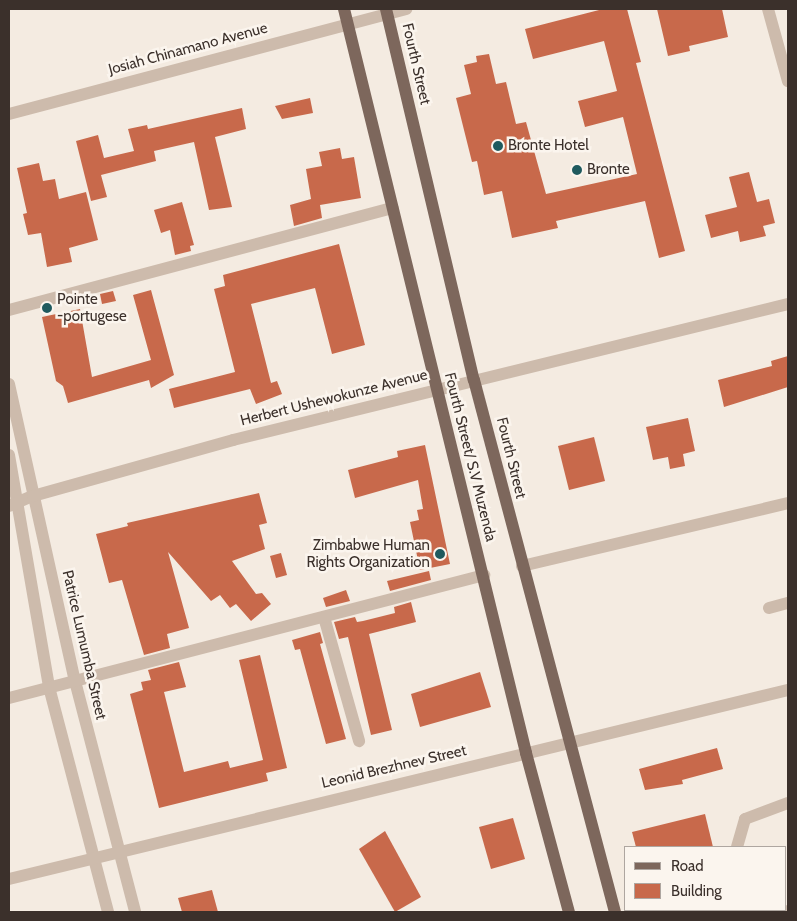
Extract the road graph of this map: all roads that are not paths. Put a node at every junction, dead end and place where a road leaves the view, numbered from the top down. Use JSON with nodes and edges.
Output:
{"nodes":[{"id":1,"x":344,"y":9,"type":"edge"},
{"id":2,"x":406,"y":9,"type":"edge"},
{"id":3,"x":768,"y":9,"type":"edge"},
{"id":4,"x":387,"y":11,"type":"edge"},
{"id":5,"x":348,"y":23,"type":"junction"},
{"id":6,"x":788,"y":81,"type":"edge"},
{"id":7,"x":9,"y":114,"type":"edge"},
{"id":8,"x":393,"y":208,"type":"junction"},
{"id":9,"x":788,"y":304,"type":"edge"},
{"id":10,"x":9,"y":310,"type":"edge"},
{"id":11,"x":474,"y":380,"type":"junction"},
{"id":12,"x":9,"y":384,"type":"edge"},
{"id":13,"x":436,"y":389,"type":"junction"},
{"id":14,"x":9,"y":455,"type":"edge"},
{"id":15,"x":32,"y":496,"type":"junction"},
{"id":16,"x":788,"y":503,"type":"edge"},
{"id":17,"x":14,"y":505,"type":"edge"},
{"id":18,"x":522,"y":566,"type":"junction"},
{"id":19,"x":484,"y":575,"type":"junction"},
{"id":20,"x":788,"y":603,"type":"edge"},
{"id":21,"x":769,"y":608,"type":"dead end"},
{"id":22,"x":324,"y":617,"type":"junction"},
{"id":23,"x":74,"y":681,"type":"junction"},
{"id":24,"x":49,"y":687,"type":"junction"},
{"id":25,"x":788,"y":690,"type":"edge"},
{"id":26,"x":9,"y":698,"type":"edge"},
{"id":27,"x":360,"y":741,"type":"dead end"},
{"id":28,"x":570,"y":742,"type":"junction"},
{"id":29,"x":526,"y":753,"type":"junction"},
{"id":30,"x":788,"y":803,"type":"edge"},
{"id":31,"x":737,"y":846,"type":"edge"},
{"id":32,"x":120,"y":850,"type":"junction"},
{"id":33,"x":94,"y":857,"type":"junction"},
{"id":34,"x":9,"y":879,"type":"edge"},
{"id":35,"x":788,"y":911,"type":"edge"},
{"id":36,"x":108,"y":912,"type":"edge"},
{"id":37,"x":135,"y":912,"type":"edge"},
{"id":38,"x":570,"y":912,"type":"edge"},
{"id":39,"x":615,"y":912,"type":"edge"},
{"id":40,"x":784,"y":912,"type":"edge"}],
"edges":[{"from":1,"to":5,"type":"main road","name":"Fourth Street/ S.V Muzenda"},
{"from":2,"to":4,"type":"street","name":"Josiah Chinamano Avenue"},
{"from":3,"to":6,"type":"street"},
{"from":4,"to":5,"type":"street","name":"Josiah Chinamano Avenue"},
{"from":4,"to":11,"type":"main road","name":"Fourth Street"},
{"from":5,"to":7,"type":"street","name":"Josiah Chinamano Avenue"},
{"from":5,"to":8,"type":"main road","name":"Fourth Street/ S.V Muzenda"},
{"from":8,"to":10,"type":"street"},
{"from":8,"to":13,"type":"main road","name":"Fourth Street/ S.V Muzenda"},
{"from":9,"to":11,"type":"street","name":"Herbert Ushewokunze Avenue"},
{"from":11,"to":13,"type":"street","name":"Herbert Ushewokunze Avenue"},
{"from":11,"to":18,"type":"main road","name":"Fourth Street"},
{"from":12,"to":15,"type":"street","name":"Patrice Lumumba Street"},
{"from":13,"to":15,"type":"street","name":"Herbert Ushewokunze Avenue"},
{"from":13,"to":19,"type":"main road","name":"Fourth Street/ S.V Muzenda"},
{"from":14,"to":17,"type":"street"},
{"from":15,"to":17,"type":"street","name":"Herbert Ushewokunze Avenue"},
{"from":15,"to":23,"type":"street","name":"Patrice Lumumba Street"},
{"from":16,"to":18,"type":"street"},
{"from":17,"to":24,"type":"street"},
{"from":18,"to":28,"type":"main road","name":"Fourth Street"},
{"from":19,"to":22,"type":"street"},
{"from":19,"to":29,"type":"main road","name":"Fourth Street/ S.V Muzenda"},
{"from":20,"to":21,"type":"street"},
{"from":22,"to":23,"type":"street"},
{"from":22,"to":27,"type":"street"},
{"from":23,"to":24,"type":"street"},
{"from":23,"to":32,"type":"street","name":"Patrice Lumumba Street"},
{"from":24,"to":26,"type":"street"},
{"from":24,"to":33,"type":"street"},
{"from":25,"to":28,"type":"street","name":"Leonid Brezhnev Street"},
{"from":28,"to":29,"type":"street","name":"Leonid Brezhnev Street"},
{"from":28,"to":39,"type":"main road","name":"Fourth Street"},
{"from":29,"to":32,"type":"street","name":"Leonid Brezhnev Street"},
{"from":29,"to":38,"type":"main road","name":"Fourth Street/ S.V Muzenda"},
{"from":30,"to":31,"type":"street"},
{"from":32,"to":33,"type":"street","name":"Leonid Brezhnev Street"},
{"from":32,"to":37,"type":"street","name":"Patrice Lumumba Street"},
{"from":33,"to":34,"type":"street","name":"Leonid Brezhnev Street"},
{"from":33,"to":36,"type":"street"},
{"from":35,"to":40,"type":"street"}]}
